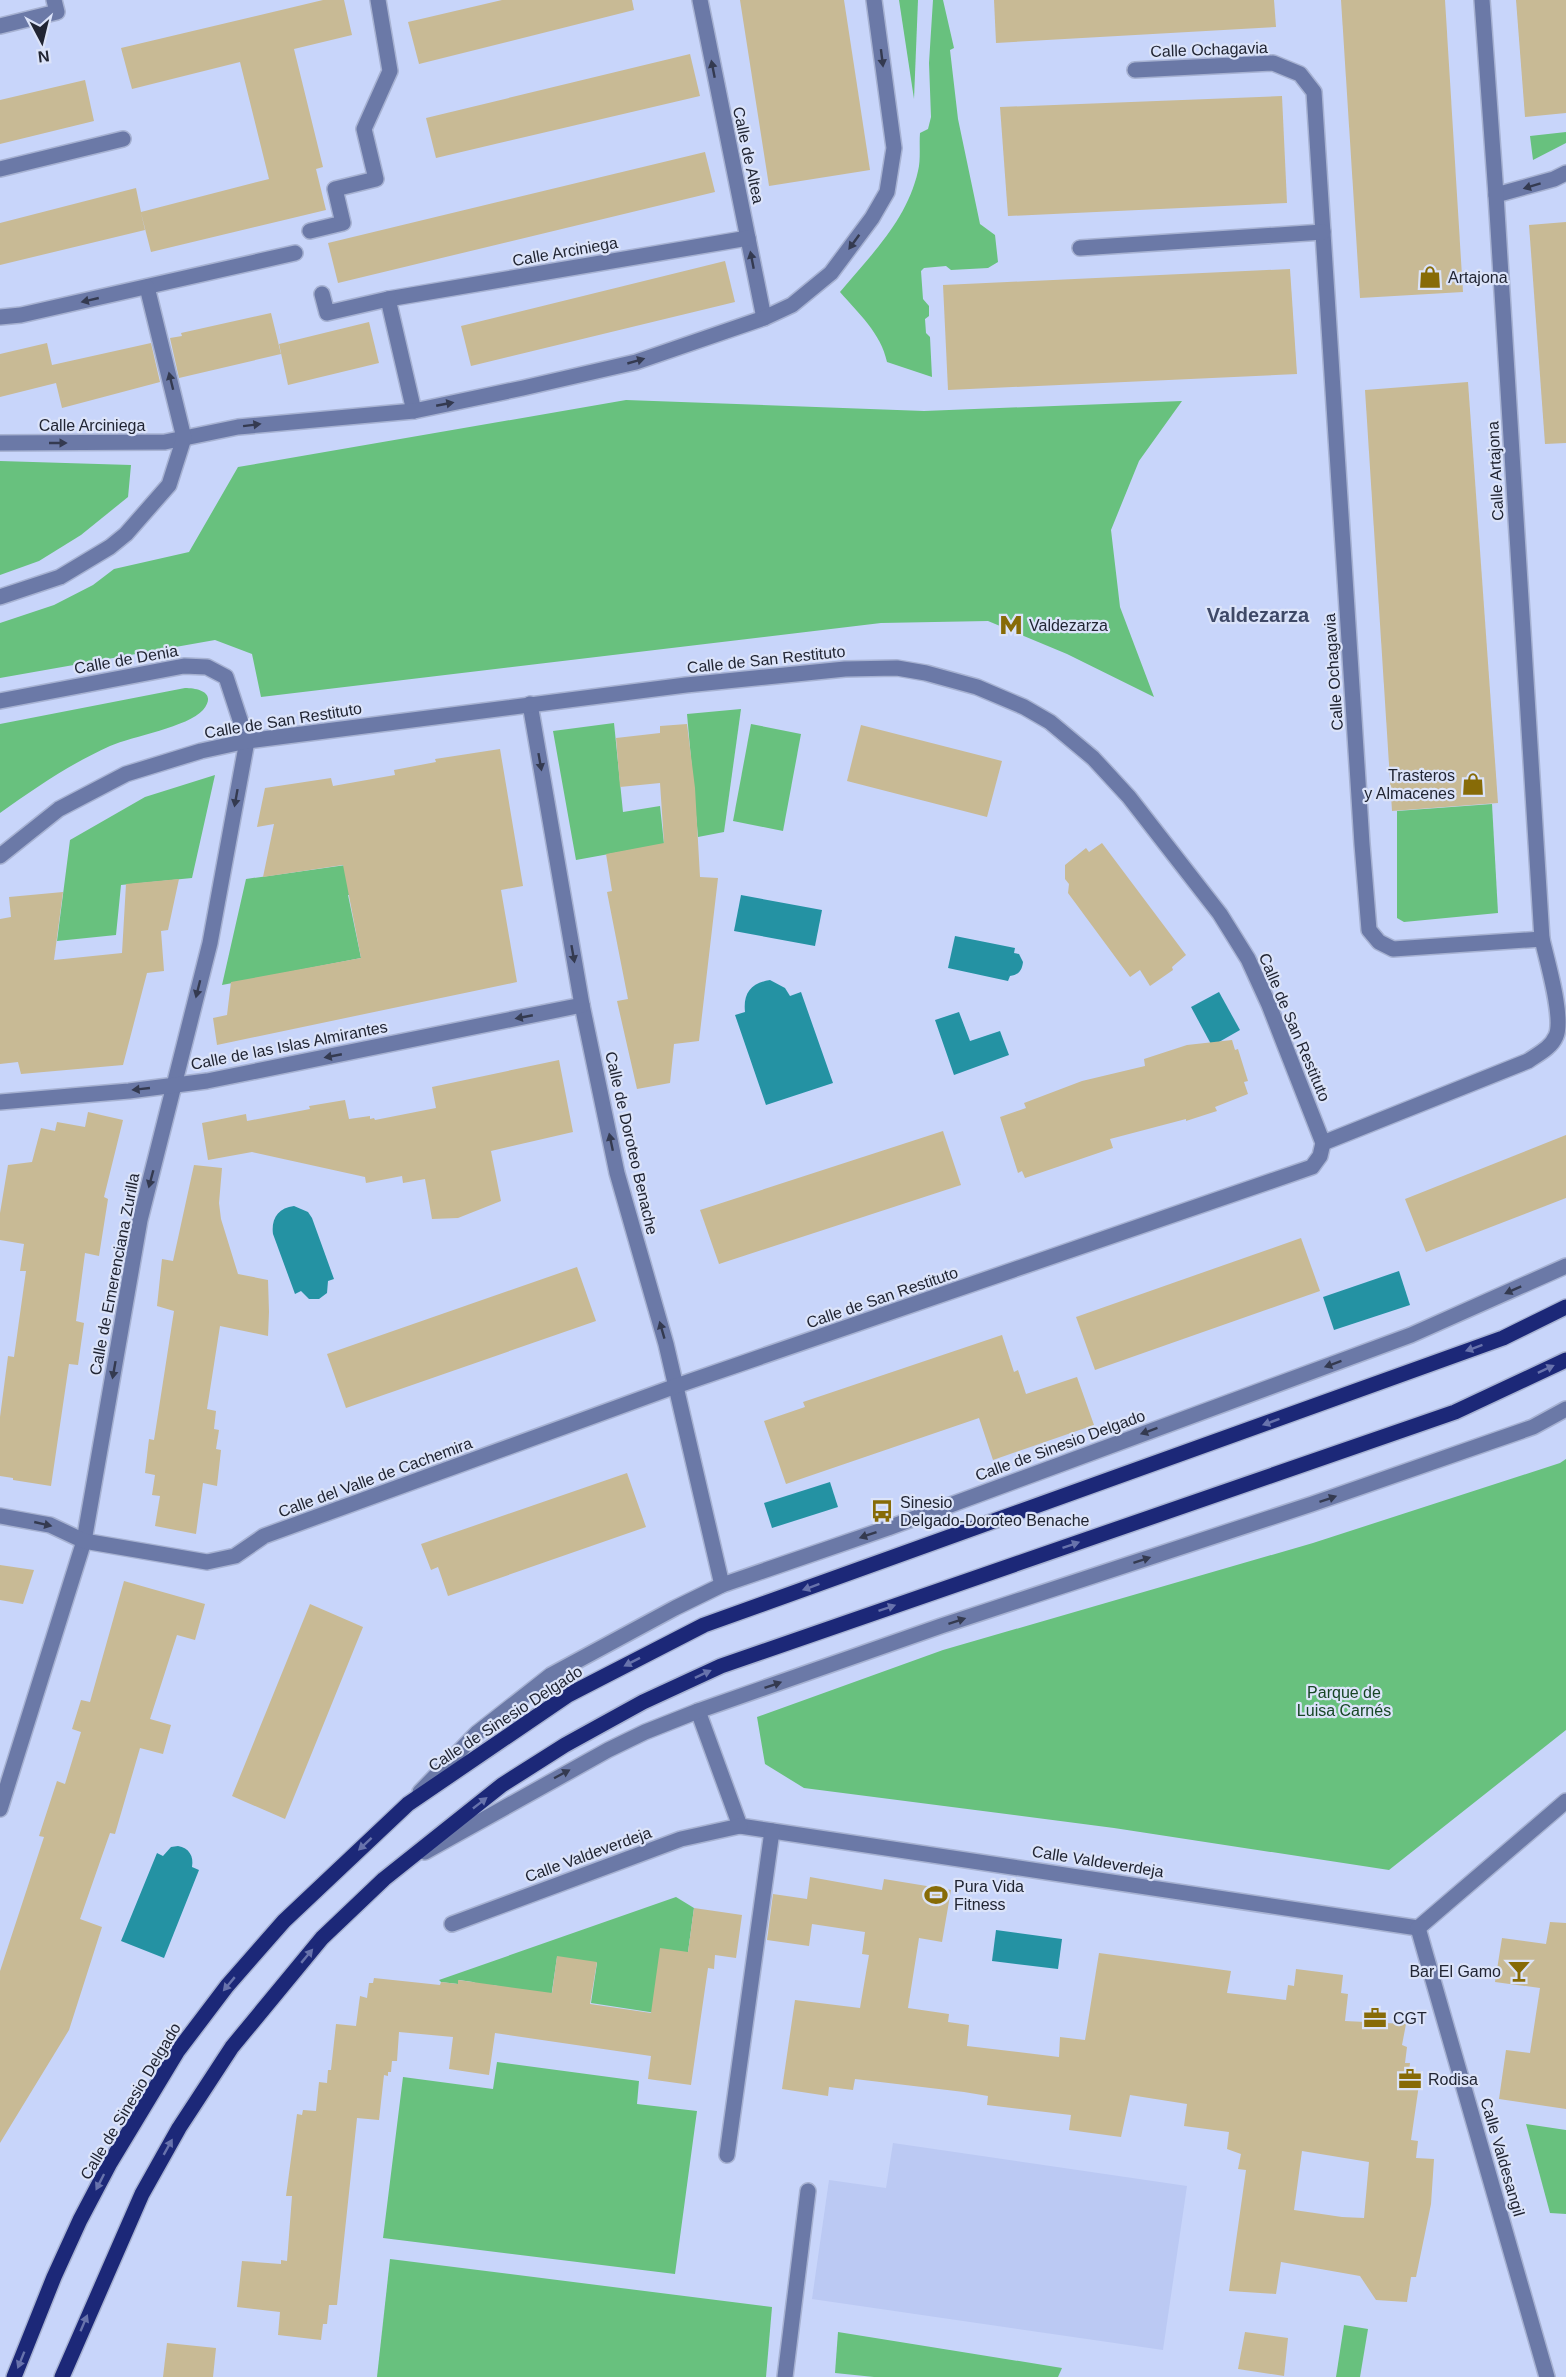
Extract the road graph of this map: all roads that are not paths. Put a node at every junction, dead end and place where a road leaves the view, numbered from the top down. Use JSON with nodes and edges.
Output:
{"nodes":[{"id":1,"x":54,"y":0,"type":"edge"},
{"id":2,"x":378,"y":0,"type":"edge"},
{"id":3,"x":700,"y":0,"type":"edge"},
{"id":4,"x":874,"y":0,"type":"edge"},
{"id":5,"x":1482,"y":0,"type":"edge"},
{"id":6,"x":0,"y":26,"type":"edge"},
{"id":7,"x":1135,"y":70,"type":"dead end"},
{"id":8,"x":123,"y":140,"type":"dead end"},
{"id":9,"x":0,"y":169,"type":"edge"},
{"id":10,"x":1566,"y":173,"type":"edge"},
{"id":11,"x":1496,"y":195,"type":"junction"},
{"id":12,"x":310,"y":231,"type":"dead end"},
{"id":13,"x":1323,"y":232,"type":"junction"},
{"id":14,"x":748,"y":238,"type":"junction"},
{"id":15,"x":1080,"y":248,"type":"dead end"},
{"id":16,"x":295,"y":253,"type":"dead end"},
{"id":17,"x":147,"y":287,"type":"junction"},
{"id":18,"x":322,"y":294,"type":"dead end"},
{"id":19,"x":388,"y":299,"type":"junction"},
{"id":20,"x":0,"y":317,"type":"edge"},
{"id":21,"x":764,"y":318,"type":"junction"},
{"id":22,"x":414,"y":411,"type":"junction"},
{"id":23,"x":184,"y":438,"type":"junction"},
{"id":24,"x":0,"y":443,"type":"edge"},
{"id":25,"x":0,"y":597,"type":"edge"},
{"id":26,"x":0,"y":701,"type":"edge"},
{"id":27,"x":530,"y":704,"type":"junction"},
{"id":28,"x":246,"y":741,"type":"junction"},
{"id":29,"x":0,"y":856,"type":"edge"},
{"id":30,"x":1542,"y":939,"type":"junction"},
{"id":31,"x":582,"y":1005,"type":"junction"},
{"id":32,"x":174,"y":1086,"type":"junction"},
{"id":33,"x":0,"y":1102,"type":"edge"},
{"id":34,"x":1323,"y":1143,"type":"junction"},
{"id":35,"x":1566,"y":1266,"type":"edge"},
{"id":36,"x":1566,"y":1307,"type":"edge"},
{"id":37,"x":1566,"y":1359,"type":"edge"},
{"id":38,"x":676,"y":1386,"type":"junction"},
{"id":39,"x":1566,"y":1409,"type":"edge"},
{"id":40,"x":0,"y":1516,"type":"edge"},
{"id":41,"x":84,"y":1541,"type":"junction"},
{"id":42,"x":722,"y":1586,"type":"junction"},
{"id":43,"x":698,"y":1711,"type":"junction"},
{"id":44,"x":1566,"y":1801,"type":"edge"},
{"id":45,"x":408,"y":1804,"type":"junction"},
{"id":46,"x":0,"y":1809,"type":"edge"},
{"id":47,"x":740,"y":1826,"type":"junction"},
{"id":48,"x":772,"y":1831,"type":"junction"},
{"id":49,"x":402,"y":1865,"type":"junction"},
{"id":50,"x":452,"y":1924,"type":"dead end"},
{"id":51,"x":1418,"y":1928,"type":"junction"},
{"id":52,"x":727,"y":2156,"type":"dead end"},
{"id":53,"x":808,"y":2191,"type":"dead end"},
{"id":54,"x":14,"y":2377,"type":"edge"},
{"id":55,"x":62,"y":2377,"type":"edge"},
{"id":56,"x":785,"y":2377,"type":"edge"},
{"id":57,"x":1547,"y":2377,"type":"edge"}],
"edges":[{"from":1,"to":6,"type":"street"},
{"from":2,"to":12,"type":"street"},
{"from":14,"to":3,"type":"street","name":"Calle de Altea","one_way":true},
{"from":4,"to":21,"type":"street","name":"Calle Arciniega","one_way":true},
{"from":5,"to":11,"type":"street","name":"Calle Artajona"},
{"from":7,"to":13,"type":"street","name":"Calle Ochagavia"},
{"from":8,"to":9,"type":"street"},
{"from":10,"to":11,"type":"street","one_way":true},
{"from":11,"to":30,"type":"street","name":"Calle Artajona"},
{"from":13,"to":15,"type":"street"},
{"from":13,"to":30,"type":"street","name":"Calle Ochagavia"},
{"from":14,"to":19,"type":"street","name":"Calle Arciniega"},
{"from":21,"to":14,"type":"street","name":"Calle de Altea","one_way":true},
{"from":16,"to":17,"type":"street"},
{"from":17,"to":20,"type":"street","one_way":true},
{"from":23,"to":17,"type":"street","one_way":true},
{"from":18,"to":19,"type":"street","name":"Calle Arciniega"},
{"from":19,"to":22,"type":"street"},
{"from":22,"to":21,"type":"street","name":"Calle Arciniega","one_way":true},
{"from":23,"to":22,"type":"street","name":"Calle Arciniega","one_way":true},
{"from":24,"to":23,"type":"street","name":"Calle Arciniega","one_way":true},
{"from":23,"to":25,"type":"street"},
{"from":26,"to":28,"type":"street","name":"Calle de Denia"},
{"from":27,"to":28,"type":"street","name":"Calle de San Restituto"},
{"from":27,"to":31,"type":"street","name":"Calle de Doroteo Benache","one_way":true},
{"from":27,"to":34,"type":"street","name":"Calle de San Restituto"},
{"from":28,"to":29,"type":"street","name":"Calle de San Restituto"},
{"from":28,"to":32,"type":"street","name":"Calle de Emerenciana Zurilla","one_way":true},
{"from":30,"to":34,"type":"street"},
{"from":31,"to":32,"type":"street","name":"Calle de las Islas Almirantes","one_way":true},
{"from":38,"to":31,"type":"street","name":"Calle de Doroteo Benache","one_way":true},
{"from":32,"to":33,"type":"street","name":"Calle de las Islas Almirantes","one_way":true},
{"from":32,"to":41,"type":"street","name":"Calle de Emerenciana Zurilla","one_way":true},
{"from":34,"to":38,"type":"street","name":"Calle de San Restituto"},
{"from":35,"to":42,"type":"street","name":"Calle de Sinesio Delgado","one_way":true},
{"from":36,"to":45,"type":"main road","name":"Calle de Sinesio Delgado","one_way":true},
{"from":49,"to":37,"type":"main road","one_way":true},
{"from":38,"to":41,"type":"street","name":"Calle del Valle de Cachemira"},
{"from":38,"to":42,"type":"street","name":"Calle de Doroteo Benache"},
{"from":43,"to":39,"type":"street","one_way":true},
{"from":40,"to":41,"type":"street","name":"Calle del Valle de Cachemira","one_way":true},
{"from":41,"to":46,"type":"street","name":"Calle de Emerenciana Zurilla"},
{"from":42,"to":45,"type":"street","name":"Calle de Sinesio Delgado"},
{"from":43,"to":47,"type":"street"},
{"from":49,"to":43,"type":"street","one_way":true},
{"from":44,"to":51,"type":"street"},
{"from":45,"to":54,"type":"main road","name":"Calle de Sinesio Delgado","one_way":true},
{"from":47,"to":48,"type":"street","name":"Calle Valdeverdeja"},
{"from":47,"to":50,"type":"street","name":"Calle Valdeverdeja"},
{"from":48,"to":51,"type":"street","name":"Calle Valdeverdeja"},
{"from":48,"to":52,"type":"street"},
{"from":55,"to":49,"type":"main road","one_way":true},
{"from":51,"to":57,"type":"street","name":"Calle Valdesangil"},
{"from":53,"to":56,"type":"street"}]}
